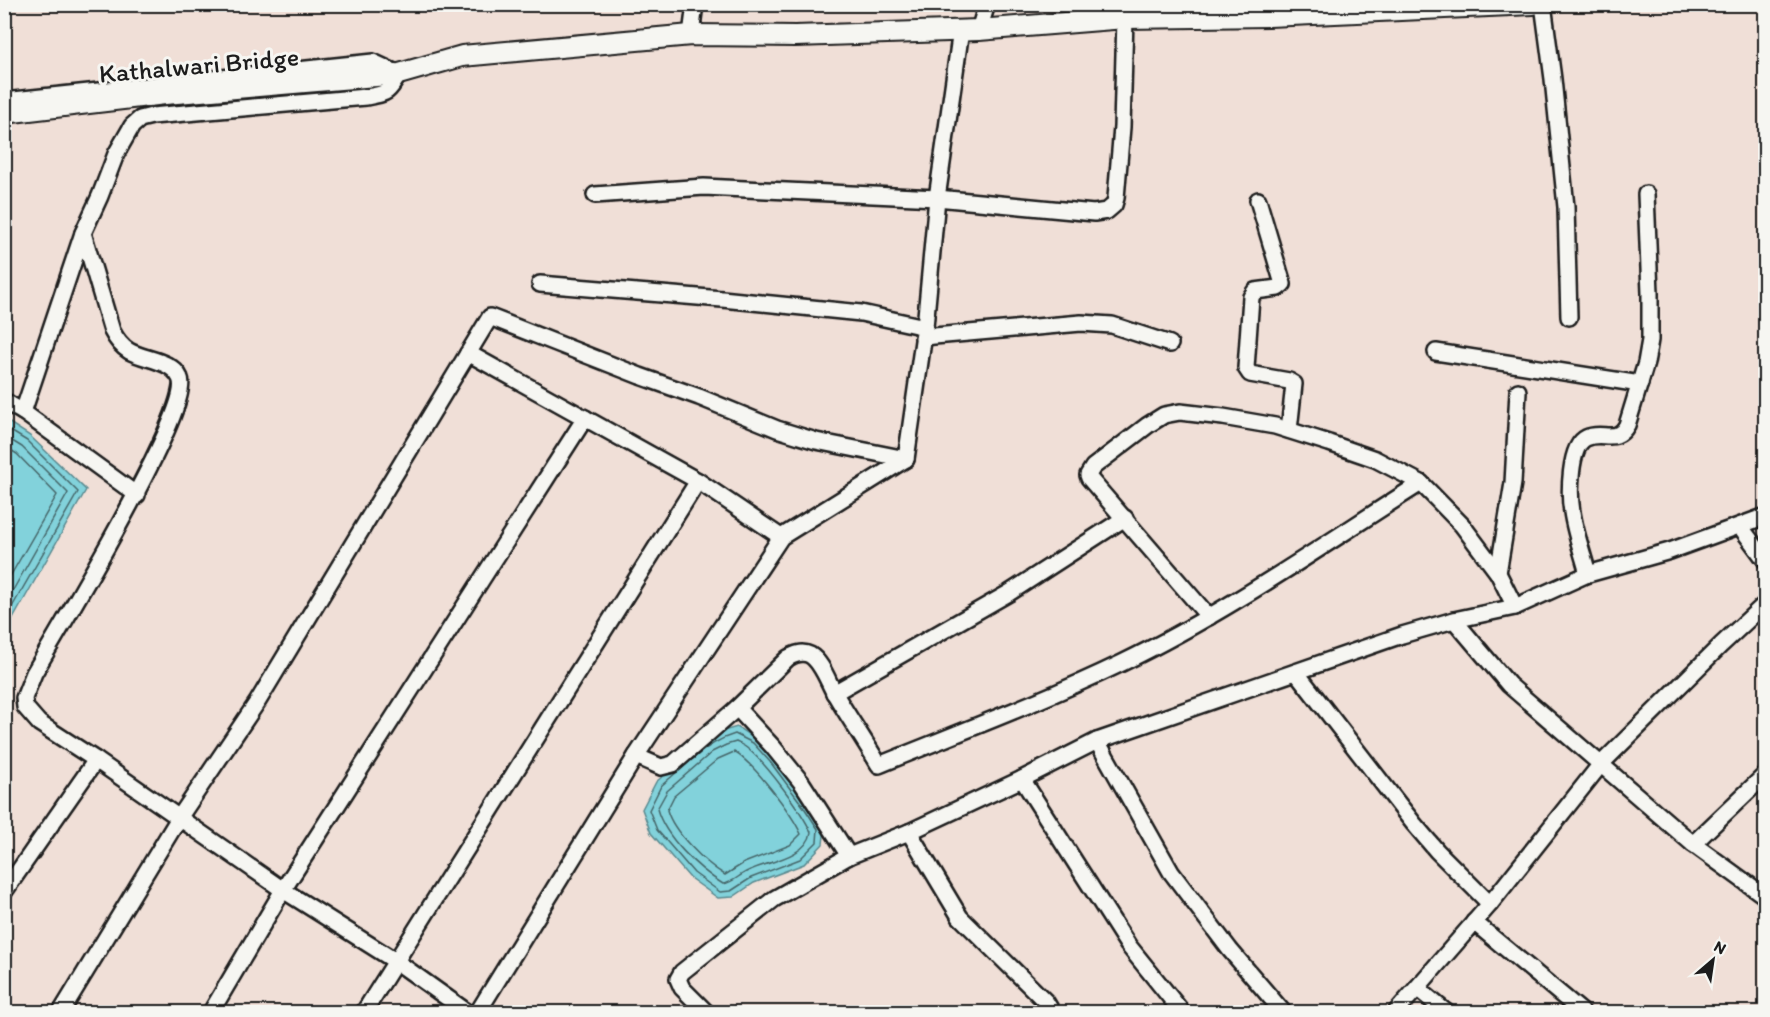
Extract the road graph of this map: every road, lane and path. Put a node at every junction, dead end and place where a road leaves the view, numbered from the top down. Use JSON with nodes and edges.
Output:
{"nodes":[{"id":1,"x":695,"y":4,"type":"edge"},
{"id":2,"x":987,"y":4,"type":"edge"},
{"id":3,"x":1533,"y":4,"type":"edge"},
{"id":4,"x":1543,"y":4,"type":"edge"},
{"id":5,"x":1270,"y":10,"type":"edge"},
{"id":6,"x":1126,"y":11,"type":"edge"},
{"id":7,"x":970,"y":30,"type":"junction"},
{"id":8,"x":691,"y":34,"type":"junction"},
{"id":9,"x":399,"y":74,"type":"junction"},
{"id":10,"x":4,"y":101,"type":"edge"},
{"id":11,"x":4,"y":113,"type":"edge"},
{"id":12,"x":1646,"y":194,"type":"dead end"},
{"id":13,"x":595,"y":195,"type":"dead end"},
{"id":14,"x":937,"y":198,"type":"junction"},
{"id":15,"x":1258,"y":200,"type":"dead end"},
{"id":16,"x":83,"y":233,"type":"junction"},
{"id":17,"x":540,"y":284,"type":"dead end"},
{"id":18,"x":1569,"y":317,"type":"dead end"},
{"id":19,"x":924,"y":332,"type":"junction"},
{"id":20,"x":1170,"y":344,"type":"dead end"},
{"id":21,"x":1436,"y":352,"type":"dead end"},
{"id":22,"x":468,"y":353,"type":"junction"},
{"id":23,"x":1640,"y":384,"type":"junction"},
{"id":24,"x":1518,"y":391,"type":"dead end"},
{"id":25,"x":4,"y":401,"type":"edge"},
{"id":26,"x":23,"y":412,"type":"junction"},
{"id":27,"x":585,"y":418,"type":"junction"},
{"id":28,"x":1289,"y":430,"type":"junction"},
{"id":29,"x":906,"y":459,"type":"junction"},
{"id":30,"x":698,"y":481,"type":"junction"},
{"id":31,"x":1421,"y":483,"type":"junction"},
{"id":32,"x":136,"y":495,"type":"junction"},
{"id":33,"x":1766,"y":516,"type":"edge"},
{"id":34,"x":1125,"y":518,"type":"junction"},
{"id":35,"x":1740,"y":526,"type":"junction"},
{"id":36,"x":781,"y":537,"type":"junction"},
{"id":37,"x":1766,"y":561,"type":"edge"},
{"id":38,"x":1498,"y":573,"type":"junction"},
{"id":39,"x":1588,"y":574,"type":"junction"},
{"id":40,"x":1766,"y":603,"type":"edge"},
{"id":41,"x":1515,"y":607,"type":"junction"},
{"id":42,"x":1209,"y":617,"type":"junction"},
{"id":43,"x":1454,"y":620,"type":"junction"},
{"id":44,"x":1296,"y":672,"type":"junction"},
{"id":45,"x":834,"y":693,"type":"junction"},
{"id":46,"x":737,"y":708,"type":"junction"},
{"id":47,"x":1097,"y":741,"type":"junction"},
{"id":48,"x":636,"y":756,"type":"junction"},
{"id":49,"x":96,"y":760,"type":"junction"},
{"id":50,"x":1601,"y":764,"type":"junction"},
{"id":51,"x":1766,"y":774,"type":"edge"},
{"id":52,"x":1022,"y":779,"type":"junction"},
{"id":53,"x":179,"y":819,"type":"junction"},
{"id":54,"x":909,"y":832,"type":"junction"},
{"id":55,"x":1693,"y":844,"type":"junction"},
{"id":56,"x":849,"y":856,"type":"junction"},
{"id":57,"x":283,"y":890,"type":"junction"},
{"id":58,"x":4,"y":892,"type":"edge"},
{"id":59,"x":1766,"y":897,"type":"edge"},
{"id":60,"x":1490,"y":904,"type":"junction"},
{"id":61,"x":1474,"y":922,"type":"junction"},
{"id":62,"x":397,"y":962,"type":"junction"},
{"id":63,"x":1417,"y":988,"type":"junction"},
{"id":64,"x":61,"y":1012,"type":"edge"},
{"id":65,"x":211,"y":1012,"type":"edge"},
{"id":66,"x":364,"y":1012,"type":"edge"},
{"id":67,"x":467,"y":1012,"type":"edge"},
{"id":68,"x":478,"y":1012,"type":"edge"},
{"id":69,"x":706,"y":1012,"type":"edge"},
{"id":70,"x":1052,"y":1012,"type":"edge"},
{"id":71,"x":1182,"y":1012,"type":"edge"},
{"id":72,"x":1283,"y":1012,"type":"edge"},
{"id":73,"x":1396,"y":1012,"type":"edge"},
{"id":74,"x":1446,"y":1012,"type":"edge"},
{"id":75,"x":1582,"y":1012,"type":"edge"}],
"edges":[{"from":1,"to":8,"type":"street"},
{"from":2,"to":7,"type":"street"},
{"from":3,"to":5,"type":"main road","name":"Kathalwari Bridge"},
{"from":4,"to":18,"type":"street"},
{"from":5,"to":6,"type":"main road","name":"Kathalwari Bridge"},
{"from":6,"to":7,"type":"main road","name":"Kathalwari Bridge"},
{"from":6,"to":14,"type":"street"},
{"from":7,"to":8,"type":"main road","name":"Kathalwari Bridge"},
{"from":7,"to":14,"type":"street"},
{"from":8,"to":9,"type":"main road","name":"Kathalwari Bridge"},
{"from":9,"to":10,"type":"street"},
{"from":9,"to":11,"type":"main road","name":"Kathalwari Bridge"},
{"from":9,"to":16,"type":"street"},
{"from":12,"to":23,"type":"street"},
{"from":13,"to":14,"type":"street"},
{"from":14,"to":19,"type":"street"},
{"from":15,"to":28,"type":"street"},
{"from":16,"to":26,"type":"street"},
{"from":16,"to":32,"type":"street"},
{"from":17,"to":19,"type":"street"},
{"from":19,"to":20,"type":"street"},
{"from":19,"to":29,"type":"street"},
{"from":21,"to":23,"type":"street"},
{"from":22,"to":27,"type":"street"},
{"from":22,"to":29,"type":"street"},
{"from":22,"to":53,"type":"street"},
{"from":23,"to":39,"type":"street"},
{"from":24,"to":38,"type":"street"},
{"from":25,"to":26,"type":"street"},
{"from":26,"to":32,"type":"street"},
{"from":27,"to":30,"type":"street"},
{"from":27,"to":57,"type":"street"},
{"from":28,"to":31,"type":"street"},
{"from":28,"to":34,"type":"street"},
{"from":29,"to":36,"type":"street"},
{"from":30,"to":36,"type":"street"},
{"from":30,"to":62,"type":"street"},
{"from":31,"to":38,"type":"street"},
{"from":31,"to":42,"type":"street"},
{"from":32,"to":49,"type":"street"},
{"from":33,"to":35,"type":"street"},
{"from":34,"to":42,"type":"street"},
{"from":34,"to":45,"type":"street"},
{"from":35,"to":37,"type":"street"},
{"from":35,"to":39,"type":"street"},
{"from":36,"to":48,"type":"street"},
{"from":38,"to":41,"type":"street"},
{"from":39,"to":41,"type":"street"},
{"from":40,"to":50,"type":"street"},
{"from":41,"to":43,"type":"street"},
{"from":42,"to":45,"type":"street"},
{"from":43,"to":44,"type":"street"},
{"from":43,"to":50,"type":"street"},
{"from":44,"to":47,"type":"street"},
{"from":44,"to":60,"type":"street"},
{"from":45,"to":46,"type":"street"},
{"from":46,"to":48,"type":"street"},
{"from":46,"to":56,"type":"street"},
{"from":47,"to":52,"type":"street"},
{"from":47,"to":72,"type":"street"},
{"from":48,"to":68,"type":"street"},
{"from":49,"to":53,"type":"street"},
{"from":49,"to":58,"type":"street"},
{"from":50,"to":55,"type":"street"},
{"from":50,"to":60,"type":"street"},
{"from":51,"to":55,"type":"street"},
{"from":52,"to":54,"type":"street"},
{"from":52,"to":71,"type":"street"},
{"from":53,"to":57,"type":"street"},
{"from":53,"to":64,"type":"street"},
{"from":54,"to":56,"type":"street"},
{"from":54,"to":70,"type":"street"},
{"from":55,"to":59,"type":"street"},
{"from":56,"to":69,"type":"street"},
{"from":57,"to":62,"type":"street"},
{"from":57,"to":65,"type":"street"},
{"from":60,"to":61,"type":"street"},
{"from":61,"to":63,"type":"street"},
{"from":61,"to":75,"type":"street"},
{"from":62,"to":66,"type":"street"},
{"from":62,"to":67,"type":"street"},
{"from":63,"to":73,"type":"street"},
{"from":63,"to":74,"type":"street"}]}
